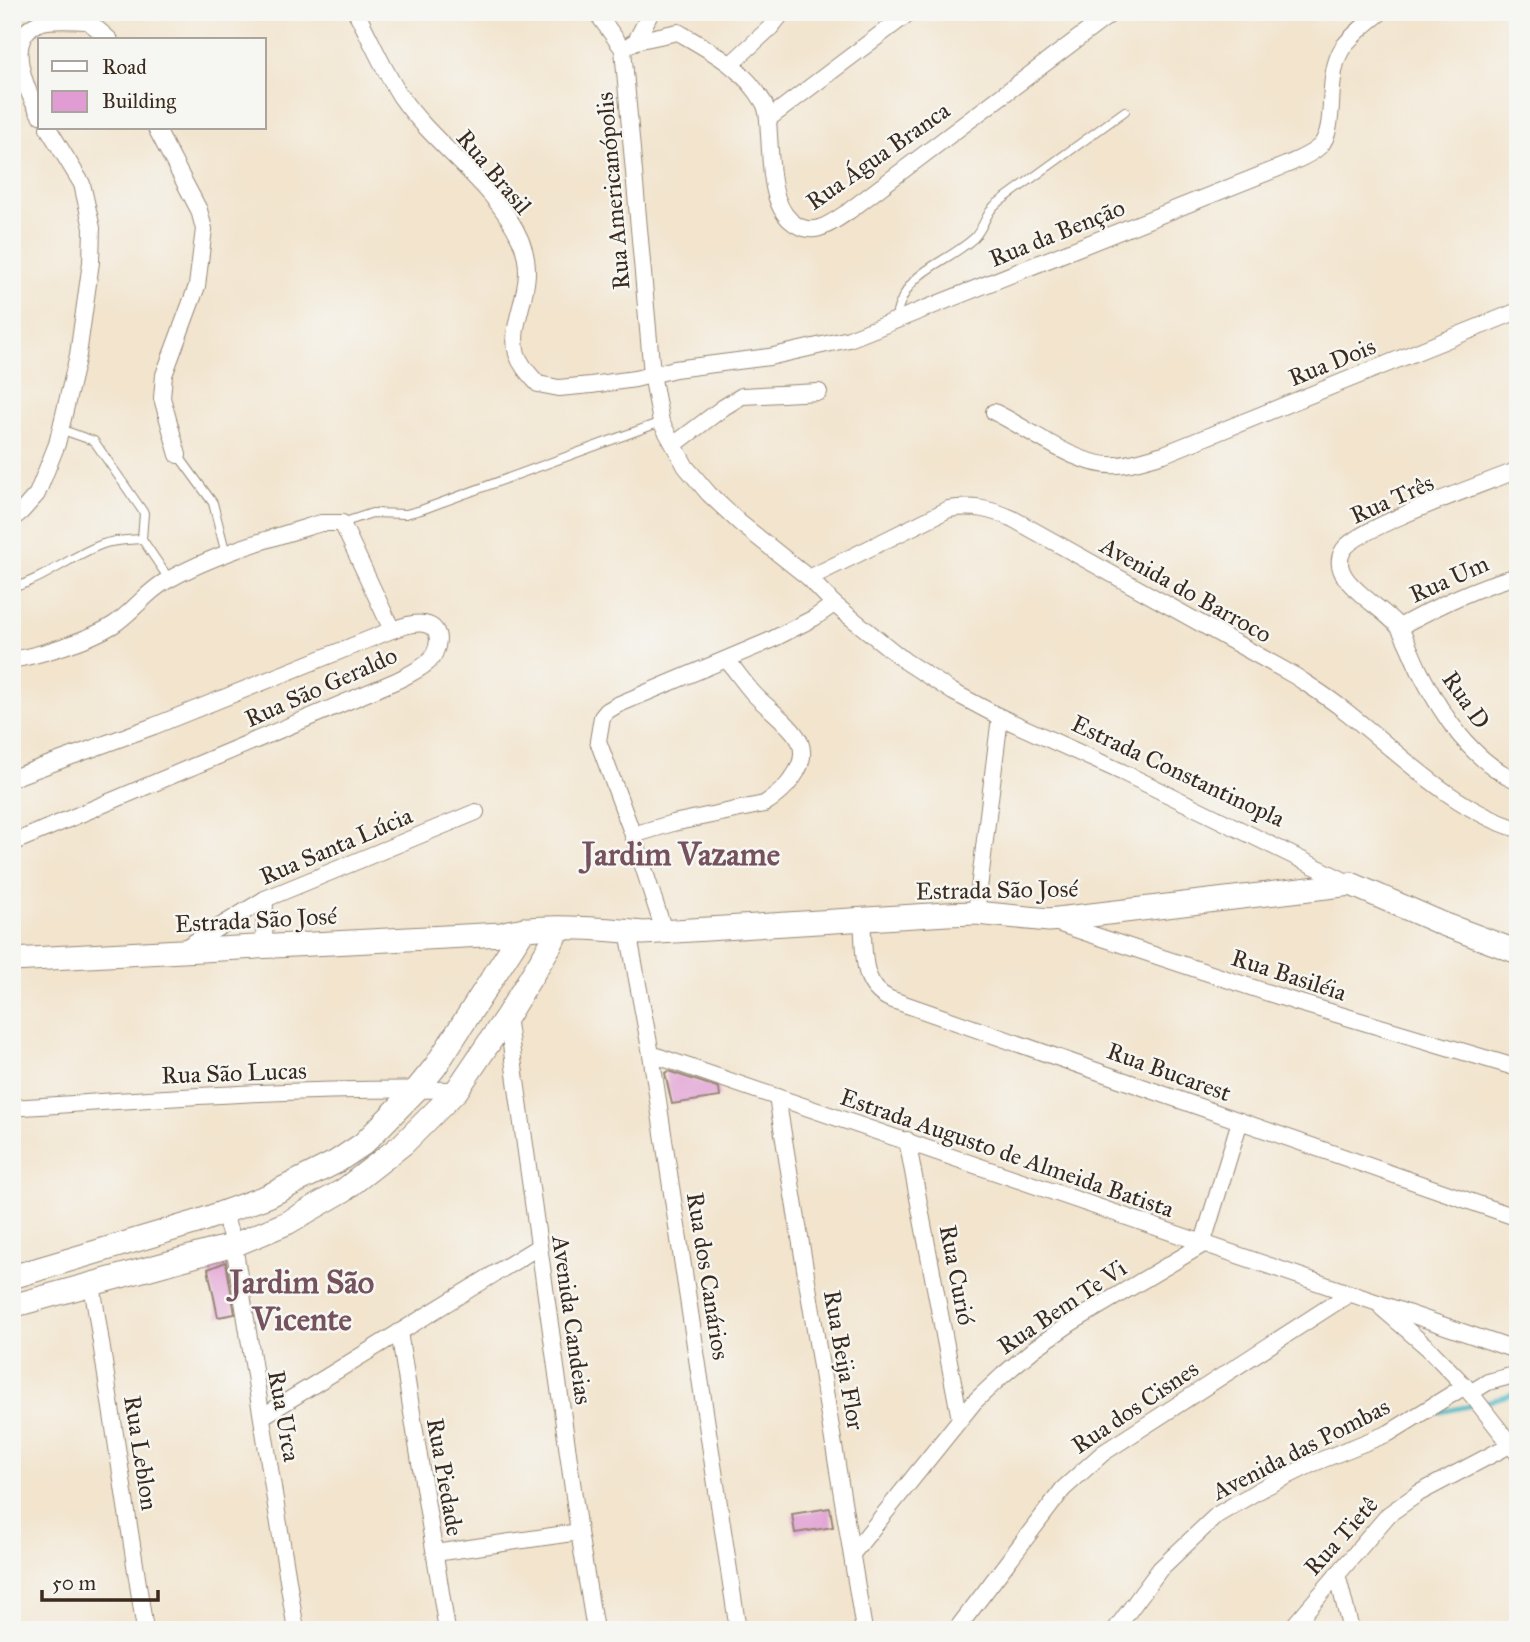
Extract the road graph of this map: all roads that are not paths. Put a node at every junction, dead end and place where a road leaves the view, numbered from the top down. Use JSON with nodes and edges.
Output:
{"nodes":[{"id":1,"x":356,"y":12,"type":"edge"},
{"id":2,"x":596,"y":12,"type":"edge"},
{"id":3,"x":651,"y":12,"type":"edge"},
{"id":4,"x":783,"y":12,"type":"edge"},
{"id":5,"x":910,"y":12,"type":"edge"},
{"id":6,"x":1113,"y":12,"type":"edge"},
{"id":7,"x":1381,"y":12,"type":"edge"},
{"id":8,"x":108,"y":38,"type":"edge"},
{"id":9,"x":629,"y":45,"type":"junction"},
{"id":10,"x":732,"y":63,"type":"junction"},
{"id":11,"x":38,"y":111,"type":"edge"},
{"id":12,"x":1125,"y":111,"type":"dead end"},
{"id":13,"x":768,"y":119,"type":"junction"},
{"id":14,"x":49,"y":130,"type":"edge"},
{"id":15,"x":157,"y":130,"type":"edge"},
{"id":16,"x":1518,"y":311,"type":"edge"},
{"id":17,"x":895,"y":322,"type":"junction"},
{"id":18,"x":652,"y":374,"type":"junction"},
{"id":19,"x":819,"y":392,"type":"dead end"},
{"id":20,"x":994,"y":412,"type":"dead end"},
{"id":21,"x":660,"y":419,"type":"junction"},
{"id":22,"x":60,"y":429,"type":"junction"},
{"id":23,"x":675,"y":444,"type":"junction"},
{"id":24,"x":178,"y":456,"type":"joint"},
{"id":25,"x":1518,"y":470,"type":"edge"},
{"id":26,"x":12,"y":519,"type":"edge"},
{"id":27,"x":342,"y":523,"type":"junction"},
{"id":28,"x":142,"y":539,"type":"junction"},
{"id":29,"x":226,"y":554,"type":"junction"},
{"id":30,"x":1518,"y":576,"type":"edge"},
{"id":31,"x":809,"y":578,"type":"junction"},
{"id":32,"x":169,"y":579,"type":"junction"},
{"id":33,"x":12,"y":588,"type":"edge"},
{"id":34,"x":834,"y":604,"type":"junction"},
{"id":35,"x":1399,"y":627,"type":"junction"},
{"id":36,"x":392,"y":630,"type":"junction"},
{"id":37,"x":12,"y":660,"type":"edge"},
{"id":38,"x":727,"y":660,"type":"junction"},
{"id":39,"x":1000,"y":717,"type":"junction"},
{"id":40,"x":12,"y":778,"type":"edge"},
{"id":41,"x":1518,"y":781,"type":"edge"},
{"id":42,"x":475,"y":812,"type":"dead end"},
{"id":43,"x":1518,"y":829,"type":"edge"},
{"id":44,"x":634,"y":835,"type":"junction"},
{"id":45,"x":12,"y":843,"type":"edge"},
{"id":46,"x":1351,"y":884,"type":"junction"},
{"id":47,"x":265,"y":899,"type":"junction"},
{"id":48,"x":976,"y":913,"type":"junction"},
{"id":49,"x":862,"y":920,"type":"junction"},
{"id":50,"x":1049,"y":920,"type":"junction"},
{"id":51,"x":641,"y":934,"type":"junction"},
{"id":52,"x":514,"y":935,"type":"junction"},
{"id":53,"x":555,"y":936,"type":"junction"},
{"id":54,"x":264,"y":945,"type":"junction"},
{"id":55,"x":181,"y":950,"type":"junction"},
{"id":56,"x":1518,"y":952,"type":"edge"},
{"id":57,"x":12,"y":960,"type":"edge"},
{"id":58,"x":507,"y":1016,"type":"junction"},
{"id":59,"x":651,"y":1054,"type":"junction"},
{"id":60,"x":1518,"y":1068,"type":"edge"},
{"id":61,"x":417,"y":1089,"type":"junction"},
{"id":62,"x":457,"y":1090,"type":"junction"},
{"id":63,"x":777,"y":1097,"type":"junction"},
{"id":64,"x":12,"y":1108,"type":"edge"},
{"id":65,"x":1240,"y":1121,"type":"junction"},
{"id":66,"x":907,"y":1140,"type":"junction"},
{"id":67,"x":223,"y":1212,"type":"junction"},
{"id":68,"x":1518,"y":1218,"type":"edge"},
{"id":69,"x":1202,"y":1244,"type":"junction"},
{"id":70,"x":233,"y":1245,"type":"junction"},
{"id":71,"x":538,"y":1247,"type":"junction"},
{"id":72,"x":12,"y":1277,"type":"edge"},
{"id":73,"x":92,"y":1284,"type":"junction"},
{"id":74,"x":1349,"y":1294,"type":"junction"},
{"id":75,"x":1375,"y":1302,"type":"junction"},
{"id":76,"x":12,"y":1306,"type":"edge"},
{"id":77,"x":398,"y":1332,"type":"junction"},
{"id":78,"x":1518,"y":1351,"type":"edge"},
{"id":79,"x":1518,"y":1374,"type":"edge"},
{"id":80,"x":1469,"y":1391,"type":"junction"},
{"id":81,"x":263,"y":1416,"type":"junction"},
{"id":82,"x":960,"y":1419,"type":"junction"},
{"id":83,"x":1515,"y":1447,"type":"edge"},
{"id":84,"x":579,"y":1532,"type":"junction"},
{"id":85,"x":435,"y":1553,"type":"junction"},
{"id":86,"x":852,"y":1554,"type":"junction"},
{"id":87,"x":1337,"y":1574,"type":"junction"},
{"id":88,"x":145,"y":1630,"type":"edge"},
{"id":89,"x":296,"y":1630,"type":"edge"},
{"id":90,"x":447,"y":1630,"type":"edge"},
{"id":91,"x":595,"y":1630,"type":"edge"},
{"id":92,"x":738,"y":1630,"type":"edge"},
{"id":93,"x":864,"y":1630,"type":"edge"},
{"id":94,"x":956,"y":1630,"type":"edge"},
{"id":95,"x":1115,"y":1630,"type":"edge"},
{"id":96,"x":1290,"y":1630,"type":"edge"},
{"id":97,"x":1351,"y":1630,"type":"edge"}],
"edges":[{"from":1,"to":18,"type":"street","name":"Rua Brasil"},
{"from":2,"to":9,"type":"street"},
{"from":3,"to":9,"type":"street"},
{"from":4,"to":10,"type":"street"},
{"from":5,"to":13,"type":"street"},
{"from":6,"to":13,"type":"street","name":"Rua Água Branca"},
{"from":7,"to":17,"type":"street","name":"Rua da Benção"},
{"from":8,"to":11,"type":"street"},
{"from":9,"to":10,"type":"street","name":"Rua Água Branca"},
{"from":9,"to":18,"type":"street","name":"Rua Americanópolis"},
{"from":10,"to":13,"type":"street","name":"Rua Água Branca"},
{"from":12,"to":17,"type":"lane"},
{"from":14,"to":22,"type":"street"},
{"from":15,"to":24,"type":"street"},
{"from":16,"to":20,"type":"street","name":"Rua Dois"},
{"from":17,"to":18,"type":"street","name":"Rua da Benção"},
{"from":18,"to":21,"type":"street"},
{"from":19,"to":23,"type":"street"},
{"from":21,"to":23,"type":"street"},
{"from":21,"to":27,"type":"lane"},
{"from":22,"to":26,"type":"street"},
{"from":22,"to":28,"type":"lane"},
{"from":23,"to":31,"type":"street"},
{"from":24,"to":29,"type":"lane"},
{"from":25,"to":35,"type":"street","name":"Rua Três"},
{"from":27,"to":29,"type":"street"},
{"from":27,"to":36,"type":"street"},
{"from":28,"to":32,"type":"lane"},
{"from":28,"to":33,"type":"lane"},
{"from":29,"to":32,"type":"street"},
{"from":30,"to":35,"type":"street","name":"Rua Um"},
{"from":31,"to":34,"type":"street"},
{"from":31,"to":43,"type":"street","name":"Avenida do Barroco"},
{"from":32,"to":37,"type":"street"},
{"from":34,"to":38,"type":"street"},
{"from":34,"to":39,"type":"street","name":"Estrada Constantinopla"},
{"from":35,"to":41,"type":"street","name":"Rua D"},
{"from":36,"to":40,"type":"street","name":"Rua São Geraldo"},
{"from":36,"to":45,"type":"street","name":"Rua São Geraldo"},
{"from":38,"to":44,"type":"street","name":"Rua dos Canários"},
{"from":38,"to":44,"type":"street"},
{"from":39,"to":46,"type":"street","name":"Estrada Constantinopla"},
{"from":39,"to":48,"type":"street"},
{"from":42,"to":47,"type":"street","name":"Rua Santa Lúcia"},
{"from":44,"to":51,"type":"street","name":"Rua dos Canários"},
{"from":46,"to":50,"type":"street","name":"Estrada São José"},
{"from":46,"to":56,"type":"street","name":"Estrada Constantinopla"},
{"from":47,"to":54,"type":"street"},
{"from":47,"to":55,"type":"street","name":"Rua Santa Lúcia"},
{"from":48,"to":49,"type":"street","name":"Estrada São José"},
{"from":48,"to":50,"type":"street","name":"Estrada São José"},
{"from":49,"to":51,"type":"street","name":"Estrada São José"},
{"from":49,"to":65,"type":"street","name":"Rua Bucarest"},
{"from":50,"to":60,"type":"street","name":"Rua Basiléia"},
{"from":51,"to":53,"type":"street","name":"Estrada São José"},
{"from":51,"to":59,"type":"street","name":"Rua dos Canários"},
{"from":52,"to":53,"type":"street","name":"Estrada São José"},
{"from":52,"to":54,"type":"street","name":"Estrada São José"},
{"from":52,"to":61,"type":"street"},
{"from":53,"to":58,"type":"street"},
{"from":54,"to":55,"type":"street","name":"Estrada São José"},
{"from":55,"to":57,"type":"street","name":"Estrada São José"},
{"from":58,"to":62,"type":"street"},
{"from":58,"to":71,"type":"street","name":"Avenida Candeias"},
{"from":59,"to":63,"type":"street","name":"Estrada Augusto de Almeida Batista"},
{"from":59,"to":92,"type":"street","name":"Rua dos Canários"},
{"from":61,"to":62,"type":"street","name":"Rua São Lucas"},
{"from":61,"to":64,"type":"street","name":"Rua São Lucas"},
{"from":61,"to":67,"type":"street"},
{"from":62,"to":70,"type":"street"},
{"from":63,"to":66,"type":"street","name":"Estrada Augusto de Almeida Batista"},
{"from":63,"to":86,"type":"street","name":"Rua Beija Flor"},
{"from":65,"to":68,"type":"street","name":"Rua Bucarest"},
{"from":65,"to":69,"type":"street"},
{"from":66,"to":69,"type":"street","name":"Estrada Augusto de Almeida Batista"},
{"from":66,"to":82,"type":"street","name":"Rua Curió"},
{"from":67,"to":70,"type":"street","name":"Rua Urca"},
{"from":67,"to":72,"type":"street"},
{"from":69,"to":74,"type":"street","name":"Estrada Augusto de Almeida Batista"},
{"from":69,"to":82,"type":"street","name":"Rua Bem Te Vi"},
{"from":70,"to":73,"type":"street"},
{"from":70,"to":81,"type":"street","name":"Rua Urca"},
{"from":71,"to":77,"type":"street"},
{"from":71,"to":84,"type":"street","name":"Avenida Candeias"},
{"from":73,"to":76,"type":"street"},
{"from":73,"to":88,"type":"street","name":"Rua Leblon"},
{"from":74,"to":75,"type":"street","name":"Estrada Augusto de Almeida Batista"},
{"from":74,"to":94,"type":"street","name":"Rua dos Cisnes"},
{"from":75,"to":78,"type":"street","name":"Estrada Augusto de Almeida Batista"},
{"from":75,"to":80,"type":"street"},
{"from":77,"to":81,"type":"street"},
{"from":77,"to":85,"type":"street","name":"Rua Piedade"},
{"from":79,"to":80,"type":"street","name":"Avenida das Pombas"},
{"from":80,"to":83,"type":"street"},
{"from":80,"to":95,"type":"street","name":"Avenida das Pombas"},
{"from":81,"to":89,"type":"street","name":"Rua Urca"},
{"from":82,"to":86,"type":"street","name":"Rua Bem Te Vi"},
{"from":83,"to":87,"type":"street","name":"Rua Tietê"},
{"from":84,"to":85,"type":"street"},
{"from":84,"to":91,"type":"street","name":"Avenida Candeias"},
{"from":85,"to":90,"type":"street","name":"Rua Piedade"},
{"from":86,"to":93,"type":"street","name":"Rua Beija Flor"},
{"from":87,"to":96,"type":"street","name":"Rua Tietê"},
{"from":87,"to":97,"type":"street"}]}
